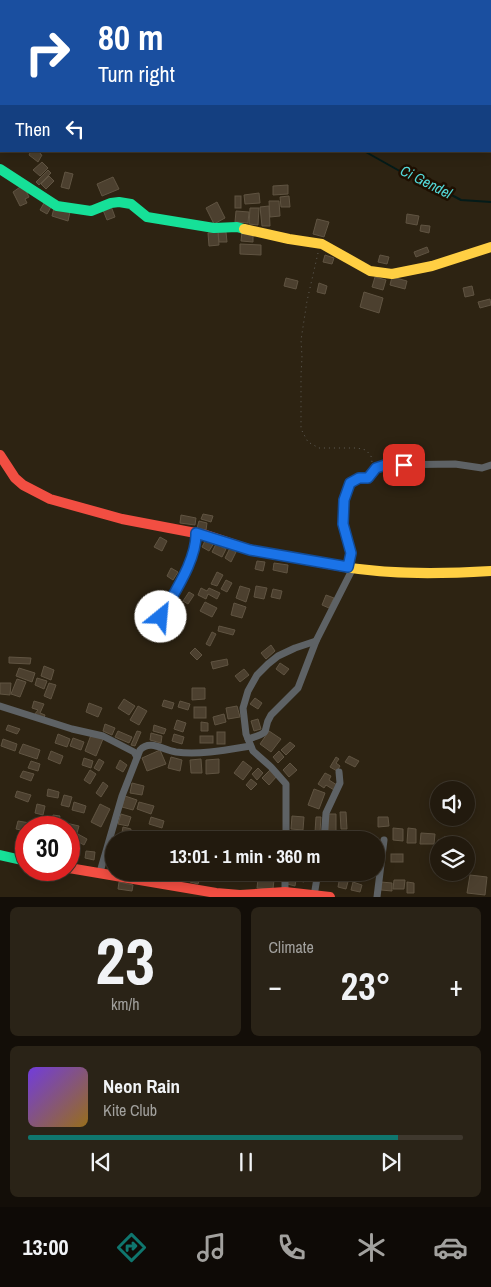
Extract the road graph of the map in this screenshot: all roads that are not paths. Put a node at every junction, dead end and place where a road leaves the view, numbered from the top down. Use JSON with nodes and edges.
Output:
{"nodes":[{"id":1,"x":0,"y":169,"type":"edge"},
{"id":2,"x":491,"y":247,"type":"edge"},
{"id":3,"x":0,"y":456,"type":"edge"},
{"id":4,"x":491,"y":465,"type":"edge"},
{"id":5,"x":196,"y":533,"type":"junction"},
{"id":6,"x":351,"y":568,"type":"junction"},
{"id":7,"x":491,"y":570,"type":"edge"},
{"id":8,"x":161,"y":617,"type":"dead end"},
{"id":9,"x":316,"y":641,"type":"junction"},
{"id":10,"x":0,"y":706,"type":"edge"},
{"id":11,"x":249,"y":742,"type":"junction"},
{"id":12,"x":137,"y":757,"type":"junction"},
{"id":13,"x":339,"y":772,"type":"dead end"},
{"id":14,"x":286,"y":831,"type":"edge"},
{"id":15,"x":325,"y":831,"type":"edge"},
{"id":16,"x":0,"y":854,"type":"edge"},
{"id":17,"x":15,"y":857,"type":"edge"},
{"id":18,"x":80,"y":869,"type":"edge"},
{"id":19,"x":100,"y":872,"type":"junction"},
{"id":20,"x":285,"y":881,"type":"edge"},
{"id":21,"x":316,"y":881,"type":"edge"},
{"id":22,"x":379,"y":881,"type":"edge"},
{"id":23,"x":285,"y":892,"type":"junction"},
{"id":24,"x":314,"y":896,"type":"edge"},
{"id":25,"x":330,"y":897,"type":"edge"},
{"id":26,"x":377,"y":897,"type":"edge"}],
"edges":[{"from":1,"to":2,"type":"street"},
{"from":3,"to":5,"type":"street"},
{"from":4,"to":6,"type":"street"},
{"from":5,"to":6,"type":"street"},
{"from":5,"to":8,"type":"street"},
{"from":6,"to":7,"type":"street"},
{"from":6,"to":9,"type":"street"},
{"from":9,"to":11,"type":"street"},
{"from":9,"to":11,"type":"street"},
{"from":10,"to":12,"type":"street"},
{"from":11,"to":12,"type":"street"},
{"from":11,"to":14,"type":"street"},
{"from":12,"to":19,"type":"street"},
{"from":13,"to":15,"type":"street"},
{"from":16,"to":17,"type":"street"},
{"from":18,"to":19,"type":"street"},
{"from":19,"to":23,"type":"street"},
{"from":20,"to":23,"type":"street"},
{"from":21,"to":24,"type":"street"},
{"from":22,"to":26,"type":"street"},
{"from":23,"to":24,"type":"street"},
{"from":24,"to":25,"type":"street"}]}
